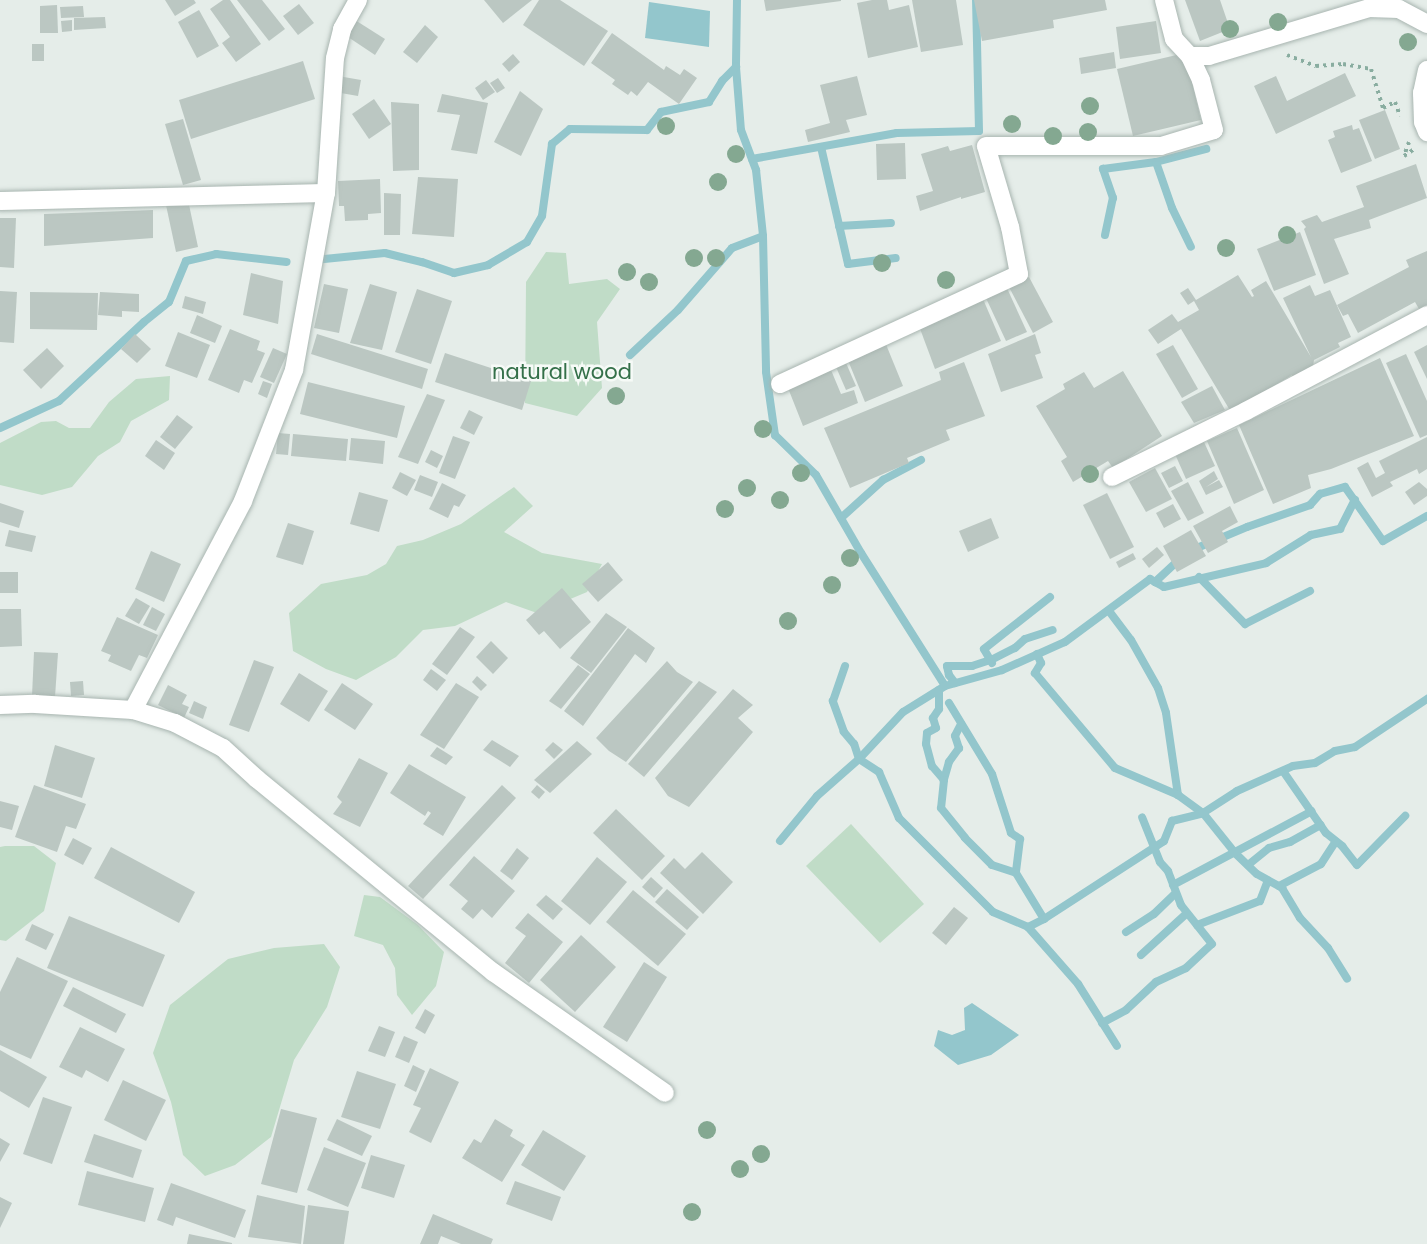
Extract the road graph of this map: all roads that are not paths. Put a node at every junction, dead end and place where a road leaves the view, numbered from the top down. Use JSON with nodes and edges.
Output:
{"nodes":[{"id":1,"x":358,"y":0,"type":"edge"},
{"id":2,"x":1164,"y":0,"type":"edge"},
{"id":3,"x":1427,"y":24,"type":"edge"},
{"id":4,"x":1190,"y":56,"type":"junction"},
{"id":5,"x":1427,"y":70,"type":"edge"},
{"id":6,"x":1423,"y":139,"type":"edge"},
{"id":7,"x":326,"y":192,"type":"junction"},
{"id":8,"x":0,"y":201,"type":"edge"},
{"id":9,"x":1427,"y":315,"type":"edge"},
{"id":10,"x":780,"y":384,"type":"dead end"},
{"id":11,"x":1112,"y":477,"type":"dead end"},
{"id":12,"x":0,"y":705,"type":"edge"},
{"id":13,"x":133,"y":710,"type":"junction"},
{"id":14,"x":665,"y":1092,"type":"dead end"}],
"edges":[{"from":1,"to":7,"type":"street"},
{"from":2,"to":4,"type":"street"},
{"from":3,"to":4,"type":"street"},
{"from":4,"to":10,"type":"street"},
{"from":5,"to":6,"type":"street"},
{"from":7,"to":8,"type":"street"},
{"from":7,"to":13,"type":"street"},
{"from":9,"to":11,"type":"street"},
{"from":12,"to":13,"type":"street"},
{"from":13,"to":14,"type":"street"}]}
